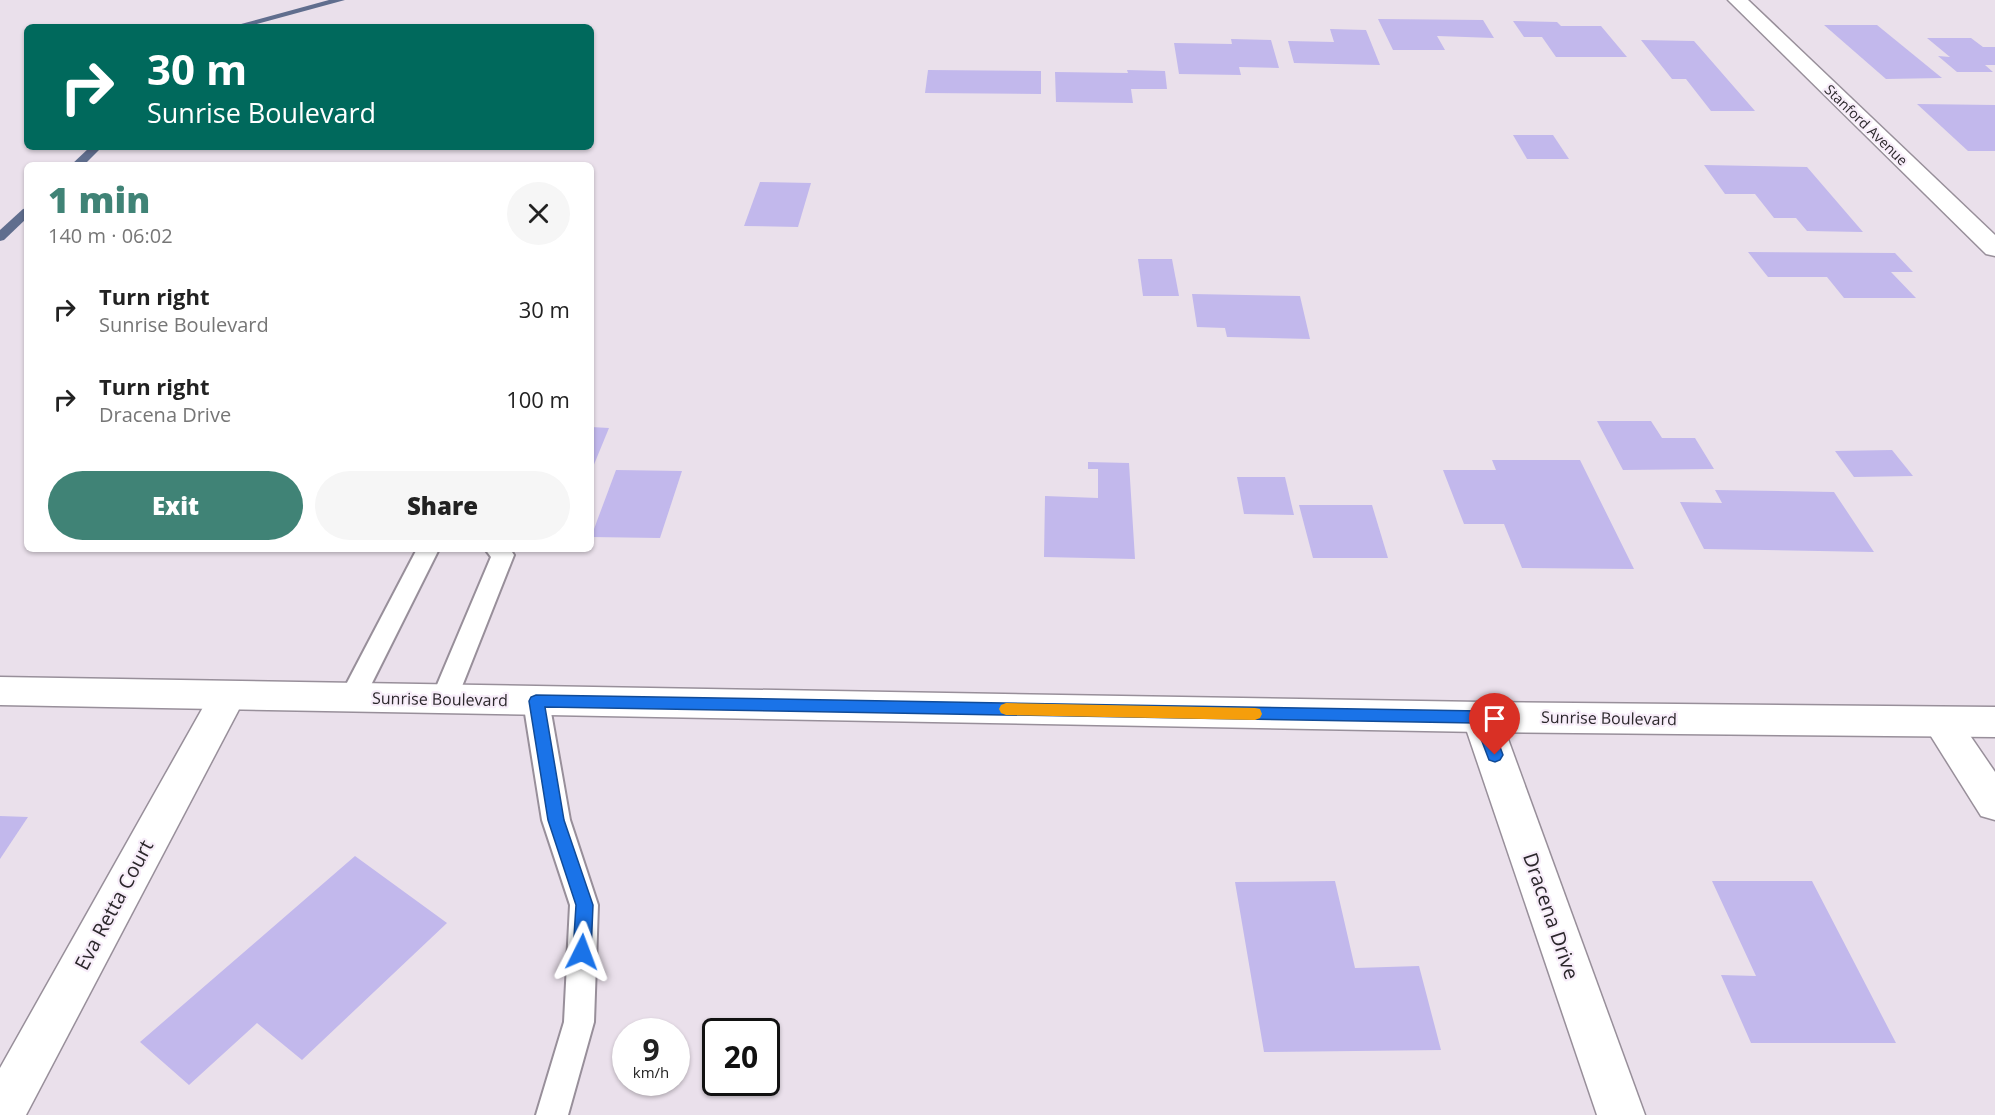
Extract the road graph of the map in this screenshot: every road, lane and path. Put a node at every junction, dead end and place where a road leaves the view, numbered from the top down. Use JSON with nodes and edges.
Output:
{"nodes":[{"id":1,"x":1737,"y":0,"type":"edge"},
{"id":2,"x":1995,"y":249,"type":"edge"},
{"id":3,"x":426,"y":552,"type":"edge"},
{"id":4,"x":500,"y":552,"type":"edge"},
{"id":5,"x":0,"y":691,"type":"edge"},
{"id":6,"x":228,"y":696,"type":"junction"},
{"id":7,"x":352,"y":698,"type":"junction"},
{"id":8,"x":444,"y":699,"type":"junction"},
{"id":9,"x":536,"y":701,"type":"junction"},
{"id":10,"x":1481,"y":717,"type":"junction"},
{"id":11,"x":1941,"y":722,"type":"junction"},
{"id":12,"x":1995,"y":722,"type":"edge"},
{"id":13,"x":1995,"y":804,"type":"edge"},
{"id":14,"x":0,"y":1115,"type":"edge"},
{"id":15,"x":552,"y":1115,"type":"edge"},
{"id":16,"x":1621,"y":1115,"type":"edge"}],
"edges":[{"from":1,"to":2,"type":"main road","name":"Stanford Avenue"},
{"from":3,"to":7,"type":"lane"},
{"from":4,"to":8,"type":"lane"},
{"from":5,"to":6,"type":"main road","name":"Sunrise Boulevard"},
{"from":6,"to":7,"type":"main road","name":"Sunrise Boulevard"},
{"from":6,"to":14,"type":"main road","name":"Eva Retta Court"},
{"from":7,"to":8,"type":"main road","name":"Sunrise Boulevard"},
{"from":8,"to":9,"type":"main road","name":"Sunrise Boulevard"},
{"from":9,"to":10,"type":"main road","name":"Sunrise Boulevard"},
{"from":9,"to":15,"type":"lane"},
{"from":10,"to":11,"type":"main road","name":"Sunrise Boulevard"},
{"from":10,"to":16,"type":"main road","name":"Dracena Drive"},
{"from":11,"to":12,"type":"main road","name":"Sunrise Boulevard"},
{"from":11,"to":13,"type":"main road"}]}
